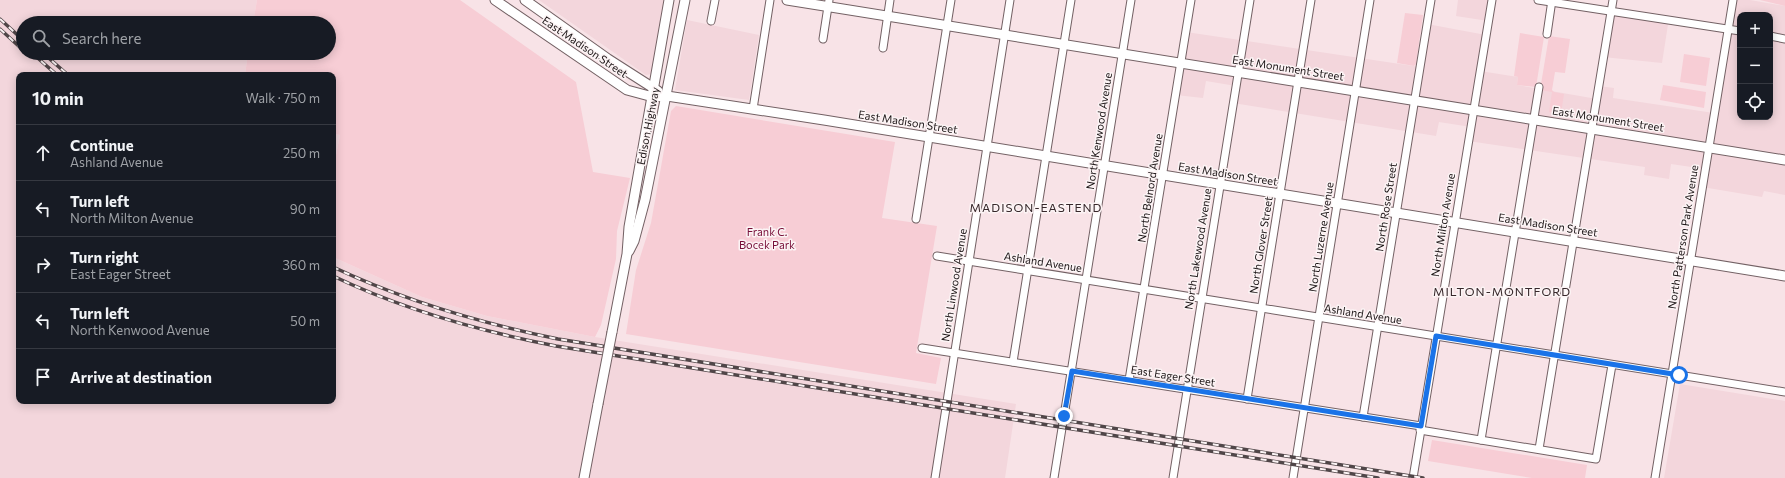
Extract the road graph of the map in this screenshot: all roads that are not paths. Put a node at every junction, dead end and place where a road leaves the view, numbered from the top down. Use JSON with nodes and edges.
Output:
{"nodes":[{"id":1,"x":495,"y":0,"type":"edge"},
{"id":2,"x":524,"y":0,"type":"edge"},
{"id":3,"x":670,"y":0,"type":"edge"},
{"id":4,"x":685,"y":0,"type":"edge"},
{"id":5,"x":715,"y":0,"type":"edge"},
{"id":6,"x":770,"y":0,"type":"edge"},
{"id":7,"x":788,"y":0,"type":"edge"},
{"id":8,"x":890,"y":0,"type":"edge"},
{"id":9,"x":951,"y":0,"type":"edge"},
{"id":10,"x":1010,"y":0,"type":"edge"},
{"id":11,"x":1071,"y":0,"type":"edge"},
{"id":12,"x":1131,"y":0,"type":"edge"},
{"id":13,"x":1191,"y":0,"type":"edge"},
{"id":14,"x":1250,"y":0,"type":"edge"},
{"id":15,"x":1311,"y":0,"type":"edge"},
{"id":16,"x":1370,"y":0,"type":"edge"},
{"id":17,"x":1431,"y":0,"type":"edge"},
{"id":18,"x":1492,"y":0,"type":"edge"},
{"id":19,"x":1538,"y":0,"type":"edge"},
{"id":20,"x":1613,"y":0,"type":"edge"},
{"id":21,"x":1733,"y":0,"type":"edge"},
{"id":22,"x":1552,"y":1,"type":"edge"},
{"id":23,"x":829,"y":3,"type":"edge"},
{"id":24,"x":1611,"y":10,"type":"junction"},
{"id":25,"x":888,"y":16,"type":"junction"},
{"id":26,"x":712,"y":21,"type":"dead end"},
{"id":27,"x":947,"y":26,"type":"junction"},
{"id":28,"x":1728,"y":30,"type":"junction"},
{"id":29,"x":1737,"y":32,"type":"edge"},
{"id":30,"x":1547,"y":34,"type":"dead end"},
{"id":31,"x":1004,"y":35,"type":"junction"},
{"id":32,"x":1773,"y":37,"type":"edge"},
{"id":33,"x":823,"y":39,"type":"dead end"},
{"id":34,"x":1785,"y":39,"type":"edge"},
{"id":35,"x":1064,"y":44,"type":"junction"},
{"id":36,"x":883,"y":48,"type":"dead end"},
{"id":37,"x":1122,"y":54,"type":"junction"},
{"id":38,"x":1181,"y":63,"type":"junction"},
{"id":39,"x":1238,"y":72,"type":"junction"},
{"id":40,"x":1298,"y":82,"type":"junction"},
{"id":41,"x":1539,"y":87,"type":"dead end"},
{"id":42,"x":1356,"y":91,"type":"junction"},
{"id":43,"x":653,"y":93,"type":"junction"},
{"id":44,"x":666,"y":96,"type":"junction"},
{"id":45,"x":1415,"y":100,"type":"junction"},
{"id":46,"x":753,"y":109,"type":"junction"},
{"id":47,"x":1474,"y":110,"type":"junction"},
{"id":48,"x":1534,"y":120,"type":"junction"},
{"id":49,"x":1592,"y":129,"type":"junction"},
{"id":50,"x":930,"y":138,"type":"junction"},
{"id":51,"x":987,"y":147,"type":"junction"},
{"id":52,"x":1708,"y":148,"type":"junction"},
{"id":53,"x":1046,"y":157,"type":"junction"},
{"id":54,"x":1785,"y":160,"type":"edge"},
{"id":55,"x":1104,"y":166,"type":"junction"},
{"id":56,"x":1162,"y":176,"type":"junction"},
{"id":57,"x":1220,"y":185,"type":"junction"},
{"id":58,"x":1280,"y":194,"type":"junction"},
{"id":59,"x":1338,"y":204,"type":"junction"},
{"id":60,"x":1396,"y":213,"type":"junction"},
{"id":61,"x":916,"y":219,"type":"dead end"},
{"id":62,"x":1454,"y":222,"type":"junction"},
{"id":63,"x":1515,"y":232,"type":"junction"},
{"id":64,"x":1573,"y":242,"type":"junction"},
{"id":65,"x":627,"y":254,"type":"junction"},
{"id":66,"x":937,"y":256,"type":"dead end"},
{"id":67,"x":1690,"y":260,"type":"junction"},
{"id":68,"x":969,"y":261,"type":"junction"},
{"id":69,"x":1028,"y":271,"type":"junction"},
{"id":70,"x":1785,"y":276,"type":"edge"},
{"id":71,"x":1086,"y":280,"type":"junction"},
{"id":72,"x":1144,"y":290,"type":"junction"},
{"id":73,"x":1202,"y":299,"type":"junction"},
{"id":74,"x":1262,"y":308,"type":"junction"},
{"id":75,"x":1319,"y":318,"type":"junction"},
{"id":76,"x":1378,"y":327,"type":"junction"},
{"id":77,"x":1436,"y":336,"type":"junction"},
{"id":78,"x":1495,"y":346,"type":"junction"},
{"id":79,"x":922,"y":348,"type":"dead end"},
{"id":80,"x":954,"y":353,"type":"junction"},
{"id":81,"x":1555,"y":356,"type":"junction"},
{"id":82,"x":1013,"y":362,"type":"junction"},
{"id":83,"x":1612,"y":365,"type":"junction"},
{"id":84,"x":1072,"y":371,"type":"junction"},
{"id":85,"x":1672,"y":374,"type":"junction"},
{"id":86,"x":1129,"y":380,"type":"junction"},
{"id":87,"x":1187,"y":389,"type":"junction"},
{"id":88,"x":1785,"y":392,"type":"edge"},
{"id":89,"x":1247,"y":399,"type":"junction"},
{"id":90,"x":1304,"y":408,"type":"junction"},
{"id":91,"x":1363,"y":417,"type":"junction"},
{"id":92,"x":1421,"y":428,"type":"junction"},
{"id":93,"x":1481,"y":440,"type":"junction"},
{"id":94,"x":1539,"y":449,"type":"junction"},
{"id":95,"x":584,"y":478,"type":"edge"},
{"id":96,"x":935,"y":478,"type":"edge"},
{"id":97,"x":1054,"y":478,"type":"edge"},
{"id":98,"x":1173,"y":478,"type":"edge"},
{"id":99,"x":1293,"y":478,"type":"edge"},
{"id":100,"x":1413,"y":478,"type":"edge"},
{"id":101,"x":1655,"y":478,"type":"edge"}],
"edges":[{"from":1,"to":43,"type":"main road","name":"East Madison Street"},
{"from":2,"to":43,"type":"main road","name":"East Madison Street"},
{"from":3,"to":43,"type":"main road","name":"Edison Highway"},
{"from":4,"to":44,"type":"main road","name":"Edison Highway"},
{"from":5,"to":26,"type":"street"},
{"from":6,"to":46,"type":"street"},
{"from":7,"to":23,"type":"main road","name":"East Monument Street"},
{"from":8,"to":25,"type":"street"},
{"from":9,"to":27,"type":"street"},
{"from":10,"to":31,"type":"street","name":"North Linwood Avenue"},
{"from":11,"to":35,"type":"street"},
{"from":12,"to":37,"type":"street","name":"North Kenwood Avenue"},
{"from":13,"to":38,"type":"street","name":"North Belnord Avenue"},
{"from":14,"to":39,"type":"street","name":"North Lakewood Avenue"},
{"from":15,"to":40,"type":"street","name":"North Glover Street"},
{"from":16,"to":42,"type":"street","name":"North Luzerne Avenue"},
{"from":17,"to":45,"type":"street","name":"North Rose Street"},
{"from":18,"to":47,"type":"street","name":"North Milton Avenue"},
{"from":19,"to":22,"type":"street"},
{"from":20,"to":24,"type":"street"},
{"from":21,"to":28,"type":"street","name":"North Patterson Park Avenue"},
{"from":22,"to":24,"type":"street"},
{"from":22,"to":30,"type":"street"},
{"from":23,"to":25,"type":"main road","name":"East Monument Street"},
{"from":23,"to":33,"type":"street"},
{"from":24,"to":28,"type":"street"},
{"from":24,"to":49,"type":"street"},
{"from":25,"to":27,"type":"main road","name":"East Monument Street"},
{"from":25,"to":36,"type":"street"},
{"from":27,"to":31,"type":"main road","name":"East Monument Street"},
{"from":27,"to":50,"type":"street"},
{"from":28,"to":29,"type":"street"},
{"from":28,"to":52,"type":"street","name":"North Patterson Park Avenue"},
{"from":31,"to":35,"type":"main road","name":"East Monument Street"},
{"from":31,"to":51,"type":"street","name":"North Linwood Avenue"},
{"from":32,"to":34,"type":"street"},
{"from":35,"to":37,"type":"main road","name":"East Monument Street"},
{"from":35,"to":53,"type":"street"},
{"from":37,"to":38,"type":"main road","name":"East Monument Street"},
{"from":37,"to":55,"type":"street","name":"North Kenwood Avenue"},
{"from":38,"to":39,"type":"main road","name":"East Monument Street"},
{"from":38,"to":56,"type":"street","name":"North Belnord Avenue"},
{"from":39,"to":40,"type":"main road","name":"East Monument Street"},
{"from":39,"to":57,"type":"street","name":"North Lakewood Avenue"},
{"from":40,"to":42,"type":"main road","name":"East Monument Street"},
{"from":40,"to":58,"type":"street","name":"North Glover Street"},
{"from":41,"to":48,"type":"street"},
{"from":42,"to":45,"type":"main road","name":"East Monument Street"},
{"from":42,"to":59,"type":"street","name":"North Luzerne Avenue"},
{"from":43,"to":44,"type":"main road","name":"East Madison Street"},
{"from":43,"to":65,"type":"main road","name":"Edison Highway"},
{"from":44,"to":46,"type":"main road","name":"East Madison Street"},
{"from":44,"to":65,"type":"main road","name":"Edison Highway"},
{"from":45,"to":47,"type":"main road","name":"East Monument Street"},
{"from":45,"to":60,"type":"street","name":"North Rose Street"},
{"from":46,"to":50,"type":"main road","name":"East Madison Street"},
{"from":47,"to":48,"type":"main road","name":"East Monument Street"},
{"from":47,"to":62,"type":"street","name":"North Milton Avenue"},
{"from":48,"to":49,"type":"main road","name":"East Monument Street"},
{"from":48,"to":63,"type":"street"},
{"from":49,"to":52,"type":"main road","name":"East Monument Street"},
{"from":49,"to":64,"type":"street"},
{"from":50,"to":51,"type":"main road","name":"East Madison Street"},
{"from":50,"to":61,"type":"street"},
{"from":51,"to":53,"type":"main road","name":"East Madison Street"},
{"from":51,"to":68,"type":"street","name":"North Linwood Avenue"},
{"from":52,"to":54,"type":"main road","name":"East Monument Street"},
{"from":52,"to":67,"type":"street","name":"North Patterson Park Avenue"},
{"from":53,"to":55,"type":"main road","name":"East Madison Street"},
{"from":53,"to":69,"type":"street"},
{"from":55,"to":56,"type":"main road","name":"East Madison Street"},
{"from":55,"to":71,"type":"street","name":"North Kenwood Avenue"},
{"from":56,"to":57,"type":"main road","name":"East Madison Street"},
{"from":56,"to":72,"type":"street","name":"North Belnord Avenue"},
{"from":57,"to":58,"type":"main road","name":"East Madison Street"},
{"from":57,"to":73,"type":"street","name":"North Lakewood Avenue"},
{"from":58,"to":59,"type":"main road","name":"East Madison Street"},
{"from":58,"to":74,"type":"street","name":"North Glover Street"},
{"from":59,"to":60,"type":"main road","name":"East Madison Street"},
{"from":59,"to":75,"type":"street","name":"North Luzerne Avenue"},
{"from":60,"to":62,"type":"main road","name":"East Madison Street"},
{"from":60,"to":76,"type":"street","name":"North Rose Street"},
{"from":62,"to":63,"type":"main road","name":"East Madison Street"},
{"from":62,"to":77,"type":"street","name":"North Milton Avenue"},
{"from":63,"to":64,"type":"main road","name":"East Madison Street"},
{"from":63,"to":78,"type":"street"},
{"from":64,"to":67,"type":"main road","name":"East Madison Street"},
{"from":64,"to":81,"type":"street"},
{"from":65,"to":95,"type":"main road","name":"Edison Highway","bridge":true},
{"from":66,"to":68,"type":"street","name":"Ashland Avenue"},
{"from":67,"to":70,"type":"main road","name":"East Madison Street"},
{"from":67,"to":85,"type":"street","name":"North Patterson Park Avenue"},
{"from":68,"to":69,"type":"street","name":"Ashland Avenue"},
{"from":68,"to":80,"type":"street","name":"North Linwood Avenue"},
{"from":69,"to":71,"type":"street","name":"Ashland Avenue"},
{"from":69,"to":82,"type":"street"},
{"from":71,"to":72,"type":"street","name":"Ashland Avenue"},
{"from":71,"to":84,"type":"street","name":"North Kenwood Avenue"},
{"from":72,"to":73,"type":"street","name":"Ashland Avenue"},
{"from":72,"to":86,"type":"street","name":"North Belnord Avenue"},
{"from":73,"to":74,"type":"street","name":"Ashland Avenue"},
{"from":73,"to":87,"type":"street","name":"North Lakewood Avenue"},
{"from":74,"to":75,"type":"street","name":"Ashland Avenue"},
{"from":74,"to":89,"type":"street","name":"North Glover Street"},
{"from":75,"to":76,"type":"street","name":"Ashland Avenue"},
{"from":75,"to":90,"type":"street","name":"North Luzerne Avenue"},
{"from":76,"to":77,"type":"street","name":"Ashland Avenue"},
{"from":76,"to":91,"type":"street","name":"North Rose Street"},
{"from":77,"to":78,"type":"street","name":"Ashland Avenue"},
{"from":77,"to":92,"type":"street","name":"North Milton Avenue"},
{"from":78,"to":81,"type":"street","name":"Ashland Avenue"},
{"from":78,"to":93,"type":"street"},
{"from":79,"to":80,"type":"street","name":"East Eager Street"},
{"from":80,"to":82,"type":"street","name":"East Eager Street"},
{"from":80,"to":96,"type":"street","name":"North Linwood Avenue"},
{"from":81,"to":83,"type":"street","name":"Ashland Avenue"},
{"from":81,"to":94,"type":"street"},
{"from":82,"to":84,"type":"street","name":"East Eager Street"},
{"from":83,"to":85,"type":"street","name":"Ashland Avenue"},
{"from":83,"to":94,"type":"street","name":"East Eager Street"},
{"from":84,"to":86,"type":"street","name":"East Eager Street"},
{"from":84,"to":97,"type":"street","name":"North Kenwood Avenue"},
{"from":85,"to":88,"type":"street","name":"Ashland Avenue"},
{"from":85,"to":101,"type":"street","name":"North Patterson Park Avenue"},
{"from":86,"to":87,"type":"street","name":"East Eager Street"},
{"from":87,"to":89,"type":"street","name":"East Eager Street"},
{"from":87,"to":98,"type":"street","name":"North Lakewood Avenue"},
{"from":89,"to":90,"type":"street","name":"East Eager Street"},
{"from":90,"to":91,"type":"street","name":"East Eager Street"},
{"from":90,"to":99,"type":"street","name":"North Luzerne Avenue"},
{"from":91,"to":92,"type":"street","name":"East Eager Street"},
{"from":92,"to":93,"type":"street","name":"East Eager Street"},
{"from":92,"to":100,"type":"street","name":"North Milton Avenue"},
{"from":93,"to":94,"type":"street","name":"East Eager Street"}]}
